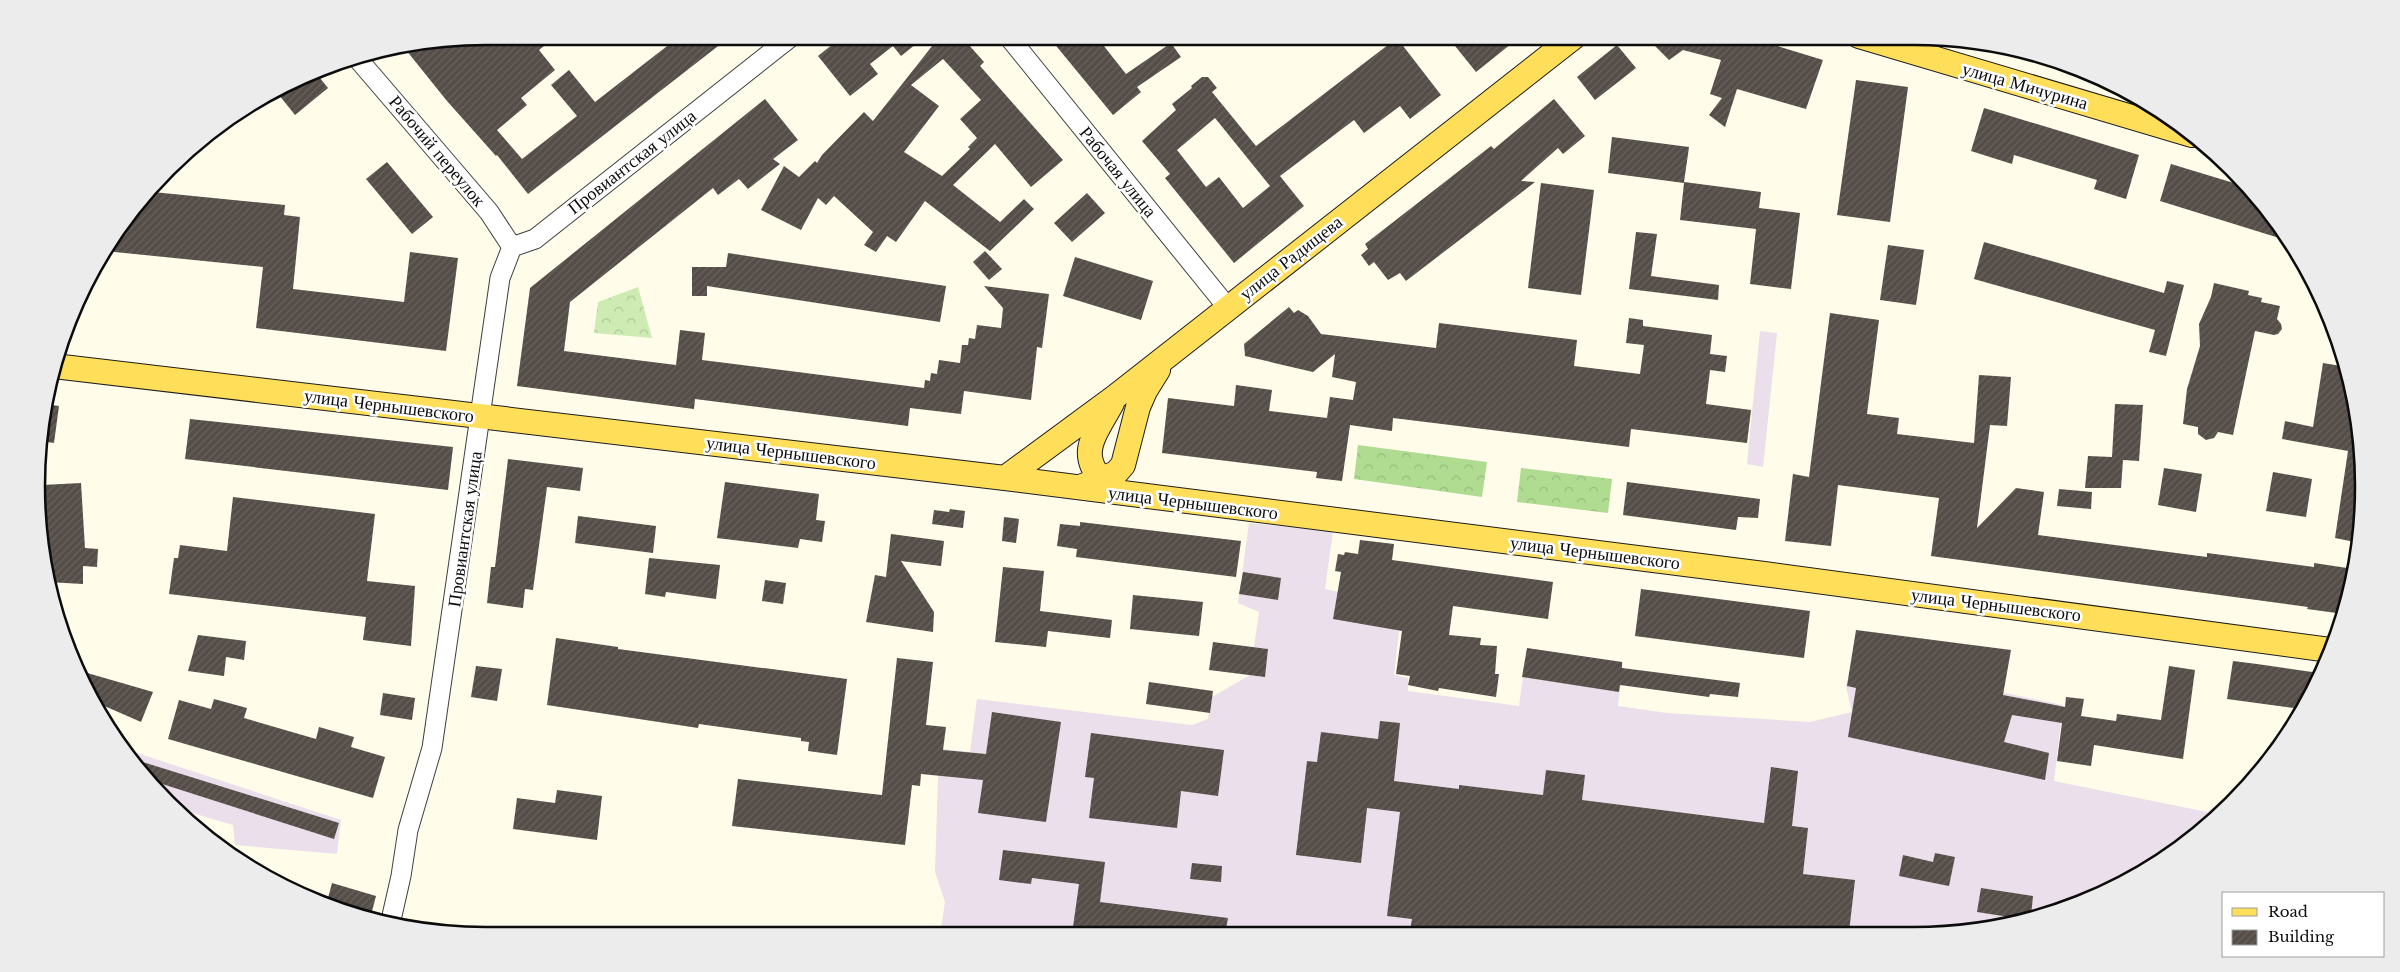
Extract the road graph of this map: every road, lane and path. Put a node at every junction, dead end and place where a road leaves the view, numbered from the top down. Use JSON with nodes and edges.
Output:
{"nodes":[{"id":1,"x":781,"y":45,"type":"edge"},
{"id":2,"x":1015,"y":45,"type":"edge"},
{"id":3,"x":1564,"y":45,"type":"edge"},
{"id":4,"x":1889,"y":45,"type":"edge"},
{"id":5,"x":361,"y":63,"type":"edge"},
{"id":6,"x":2173,"y":129,"type":"edge"},
{"id":7,"x":512,"y":246,"type":"junction"},
{"id":8,"x":1228,"y":308,"type":"junction"},
{"id":9,"x":1170,"y":353,"type":"junction"},
{"id":10,"x":61,"y":367,"type":"edge"},
{"id":11,"x":1116,"y":397,"type":"junction"},
{"id":12,"x":482,"y":417,"type":"junction"},
{"id":13,"x":1005,"y":478,"type":"junction"},
{"id":14,"x":1097,"y":487,"type":"junction"},
{"id":15,"x":2323,"y":649,"type":"edge"},
{"id":16,"x":392,"y":917,"type":"edge"}],
"edges":[{"from":1,"to":7,"type":"street","name":"Провиантская улица"},
{"from":2,"to":8,"type":"street","name":"Рабочая улица"},
{"from":3,"to":8,"type":"main road","name":"улица Радищева"},
{"from":4,"to":6,"type":"main road","name":"улица Мичурина"},
{"from":5,"to":7,"type":"street","name":"Рабочий переулок"},
{"from":7,"to":12,"type":"street","name":"Провиантская улица"},
{"from":8,"to":9,"type":"main road","name":"улица Радищева"},
{"from":9,"to":11,"type":"main road","name":"улица Радищева"},
{"from":9,"to":14,"type":"main road"},
{"from":10,"to":12,"type":"main road","name":"улица Чернышевского"},
{"from":11,"to":13,"type":"main road","name":"улица Радищева"},
{"from":11,"to":14,"type":"main road"},
{"from":12,"to":13,"type":"main road","name":"улица Чернышевского"},
{"from":12,"to":16,"type":"street","name":"Провиантская улица"},
{"from":13,"to":14,"type":"main road","name":"улица Чернышевского"},
{"from":14,"to":15,"type":"main road","name":"улица Чернышевского"}]}
